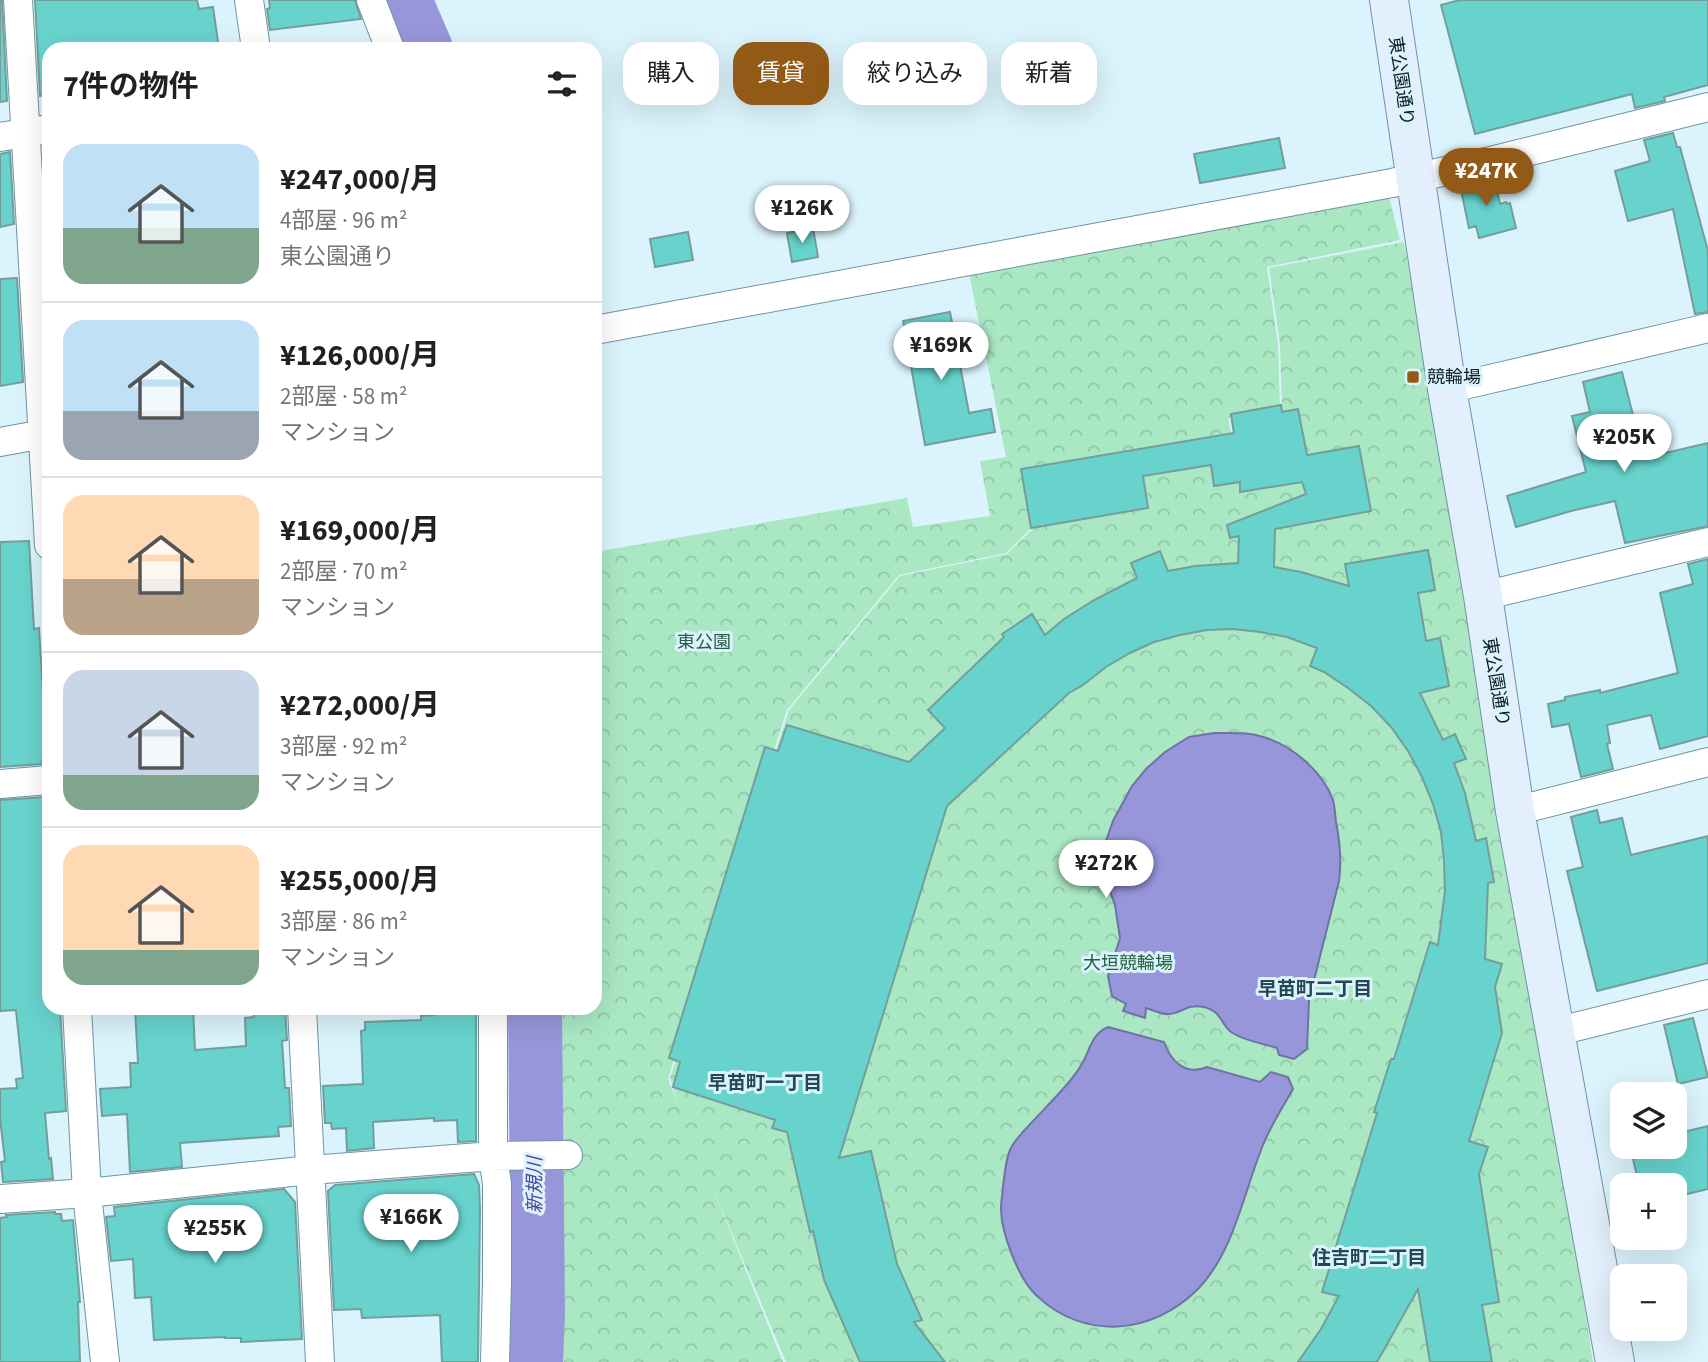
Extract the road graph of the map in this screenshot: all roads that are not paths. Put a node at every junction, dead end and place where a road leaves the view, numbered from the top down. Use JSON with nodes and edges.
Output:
{"nodes":[{"id":1,"x":18,"y":0,"type":"edge"},
{"id":2,"x":249,"y":0,"type":"edge"},
{"id":3,"x":371,"y":0,"type":"edge"},
{"id":4,"x":1389,"y":0,"type":"edge"},
{"id":5,"x":255,"y":42,"type":"edge"},
{"id":6,"x":387,"y":42,"type":"edge"},
{"id":7,"x":1708,"y":107,"type":"edge"},
{"id":8,"x":25,"y":133,"type":"edge"},
{"id":9,"x":1415,"y":178,"type":"junction"},
{"id":10,"x":1708,"y":328,"type":"edge"},
{"id":11,"x":602,"y":329,"type":"edge"},
{"id":12,"x":42,"y":389,"type":"edge"},
{"id":13,"x":1447,"y":389,"type":"junction"},
{"id":14,"x":42,"y":435,"type":"edge"},
{"id":15,"x":0,"y":442,"type":"edge"},
{"id":16,"x":1708,"y":541,"type":"edge"},
{"id":17,"x":1483,"y":596,"type":"junction"},
{"id":18,"x":1708,"y":762,"type":"edge"},
{"id":19,"x":42,"y":781,"type":"edge"},
{"id":20,"x":0,"y":784,"type":"edge"},
{"id":21,"x":1516,"y":811,"type":"junction"},
{"id":22,"x":1708,"y":994,"type":"edge"},
{"id":23,"x":77,"y":1015,"type":"edge"},
{"id":24,"x":302,"y":1015,"type":"edge"},
{"id":25,"x":492,"y":1015,"type":"edge"},
{"id":26,"x":1555,"y":1032,"type":"junction"},
{"id":27,"x":568,"y":1155,"type":"dead end"},
{"id":28,"x":501,"y":1156,"type":"junction"},
{"id":29,"x":311,"y":1170,"type":"junction"},
{"id":30,"x":87,"y":1192,"type":"junction"},
{"id":31,"x":0,"y":1199,"type":"edge"},
{"id":32,"x":105,"y":1362,"type":"edge"},
{"id":33,"x":320,"y":1362,"type":"edge"},
{"id":34,"x":495,"y":1362,"type":"edge"},
{"id":35,"x":1615,"y":1362,"type":"edge"}],
"edges":[{"from":1,"to":8,"type":"street"},
{"from":2,"to":5,"type":"street"},
{"from":3,"to":6,"type":"street"},
{"from":4,"to":9,"type":"street","name":"東公園通り"},
{"from":7,"to":9,"type":"street"},
{"from":8,"to":12,"type":"street"},
{"from":9,"to":11,"type":"street"},
{"from":9,"to":13,"type":"street","name":"東公園通り"},
{"from":10,"to":13,"type":"street"},
{"from":13,"to":17,"type":"street","name":"東公園通り"},
{"from":14,"to":15,"type":"street"},
{"from":16,"to":17,"type":"street"},
{"from":17,"to":21,"type":"street","name":"東公園通り"},
{"from":18,"to":21,"type":"street"},
{"from":19,"to":20,"type":"street"},
{"from":21,"to":26,"type":"street","name":"東公園通り"},
{"from":22,"to":26,"type":"street"},
{"from":23,"to":30,"type":"street"},
{"from":24,"to":29,"type":"street"},
{"from":25,"to":28,"type":"street"},
{"from":26,"to":35,"type":"street","name":"東公園通り"},
{"from":27,"to":28,"type":"street"},
{"from":28,"to":29,"type":"street"},
{"from":28,"to":34,"type":"street"},
{"from":29,"to":30,"type":"street"},
{"from":29,"to":33,"type":"street"},
{"from":30,"to":31,"type":"street"},
{"from":30,"to":32,"type":"street"}]}
